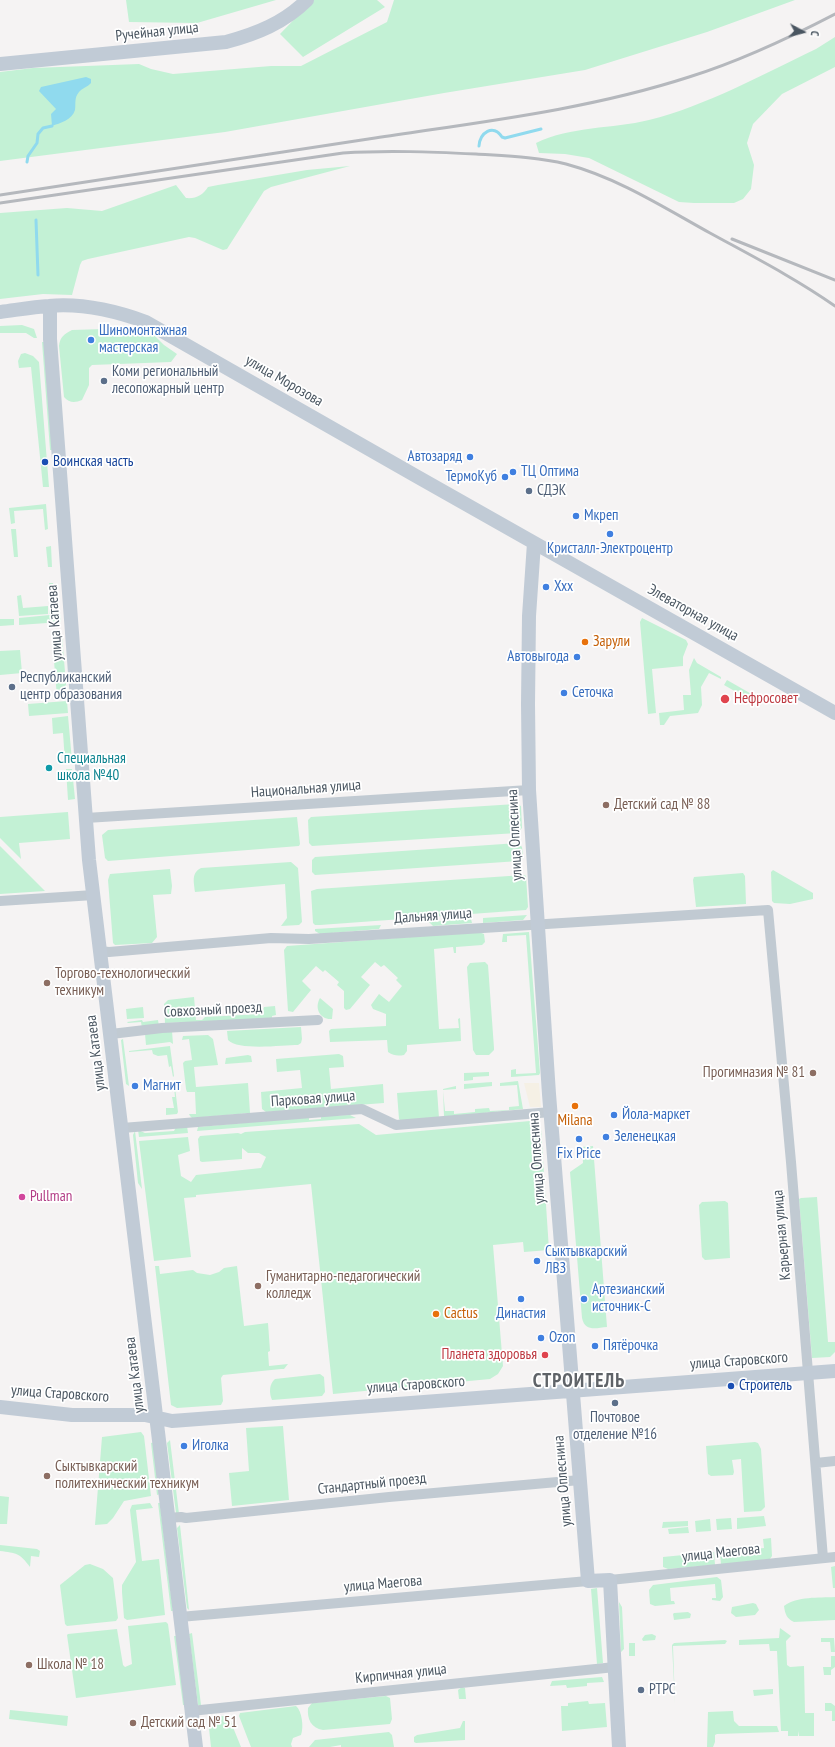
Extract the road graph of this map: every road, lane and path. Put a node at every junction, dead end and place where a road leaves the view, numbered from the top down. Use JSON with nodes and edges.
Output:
{"nodes":[{"id":1,"x":307,"y":0,"type":"edge"},
{"id":2,"x":0,"y":64,"type":"edge"},
{"id":3,"x":50,"y":306,"type":"junction"},
{"id":4,"x":0,"y":312,"type":"edge"},
{"id":5,"x":534,"y":543,"type":"junction"},
{"id":6,"x":835,"y":713,"type":"edge"},
{"id":7,"x":529,"y":790,"type":"junction"},
{"id":8,"x":86,"y":818,"type":"junction"},
{"id":9,"x":94,"y":895,"type":"junction"},
{"id":10,"x":0,"y":901,"type":"edge"},
{"id":11,"x":768,"y":910,"type":"joint"},
{"id":12,"x":537,"y":924,"type":"junction"},
{"id":13,"x":100,"y":951,"type":"junction"},
{"id":14,"x":318,"y":1020,"type":"dead end"},
{"id":15,"x":110,"y":1034,"type":"junction"},
{"id":16,"x":551,"y":1112,"type":"junction"},
{"id":17,"x":122,"y":1128,"type":"junction"},
{"id":18,"x":835,"y":1371,"type":"edge"},
{"id":19,"x":808,"y":1373,"type":"junction"},
{"id":20,"x":573,"y":1390,"type":"junction"},
{"id":21,"x":0,"y":1407,"type":"edge"},
{"id":22,"x":157,"y":1418,"type":"junction"},
{"id":23,"x":835,"y":1461,"type":"edge"},
{"id":24,"x":816,"y":1463,"type":"junction"},
{"id":25,"x":580,"y":1480,"type":"junction"},
{"id":26,"x":168,"y":1518,"type":"junction"},
{"id":27,"x":835,"y":1557,"type":"edge"},
{"id":28,"x":823,"y":1558,"type":"junction"},
{"id":29,"x":610,"y":1580,"type":"junction"},
{"id":30,"x":588,"y":1581,"type":"junction"},
{"id":31,"x":180,"y":1617,"type":"junction"},
{"id":32,"x":615,"y":1667,"type":"junction"},
{"id":33,"x":191,"y":1711,"type":"junction"},
{"id":34,"x":196,"y":1747,"type":"edge"},
{"id":35,"x":619,"y":1747,"type":"edge"}],
"edges":[{"from":1,"to":2,"type":"street","name":"Ручейная улица"},
{"from":3,"to":4,"type":"street","name":"улица Морозова"},
{"from":3,"to":5,"type":"street","name":"улица Морозова"},
{"from":3,"to":8,"type":"street","name":"улица Катаева"},
{"from":5,"to":6,"type":"street","name":"Элеваторная улица"},
{"from":5,"to":7,"type":"street","name":"улица Оплеснина"},
{"from":7,"to":8,"type":"street","name":"Национальная улица"},
{"from":7,"to":12,"type":"street","name":"улица Оплеснина"},
{"from":8,"to":9,"type":"street","name":"улица Катаева"},
{"from":9,"to":10,"type":"street"},
{"from":9,"to":13,"type":"street","name":"улица Катаева"},
{"from":11,"to":12,"type":"street","name":"Дальняя улица"},
{"from":11,"to":19,"type":"street","name":"Карьерная улица"},
{"from":12,"to":13,"type":"street","name":"Дальняя улица"},
{"from":12,"to":16,"type":"street","name":"улица Оплеснина"},
{"from":13,"to":15,"type":"street","name":"улица Катаева"},
{"from":14,"to":15,"type":"street","name":"Совхозный проезд"},
{"from":15,"to":17,"type":"street","name":"улица Катаева"},
{"from":16,"to":17,"type":"street","name":"Парковая улица"},
{"from":16,"to":20,"type":"street","name":"улица Оплеснина"},
{"from":17,"to":22,"type":"street","name":"улица Катаева"},
{"from":18,"to":19,"type":"street","name":"улица Старовского"},
{"from":19,"to":20,"type":"street","name":"улица Старовского"},
{"from":19,"to":24,"type":"street","name":"Карьерная улица"},
{"from":20,"to":22,"type":"street","name":"улица Старовского"},
{"from":20,"to":25,"type":"street","name":"улица Оплеснина"},
{"from":21,"to":22,"type":"street","name":"улица Старовского"},
{"from":22,"to":26,"type":"street","name":"улица Катаева"},
{"from":23,"to":24,"type":"street"},
{"from":24,"to":28,"type":"street","name":"Карьерная улица"},
{"from":25,"to":26,"type":"street","name":"Стандартный проезд"},
{"from":25,"to":30,"type":"street","name":"улица Оплеснина"},
{"from":26,"to":31,"type":"street","name":"улица Катаева"},
{"from":27,"to":28,"type":"street","name":"улица Маегова"},
{"from":28,"to":29,"type":"street","name":"улица Маегова"},
{"from":29,"to":30,"type":"street"},
{"from":29,"to":32,"type":"street"},
{"from":30,"to":31,"type":"street","name":"улица Маегова"},
{"from":31,"to":33,"type":"street","name":"улица Катаева"},
{"from":32,"to":33,"type":"street","name":"Кирпичная улица"},
{"from":32,"to":35,"type":"street"},
{"from":33,"to":34,"type":"street","name":"улица Катаева"}]}
